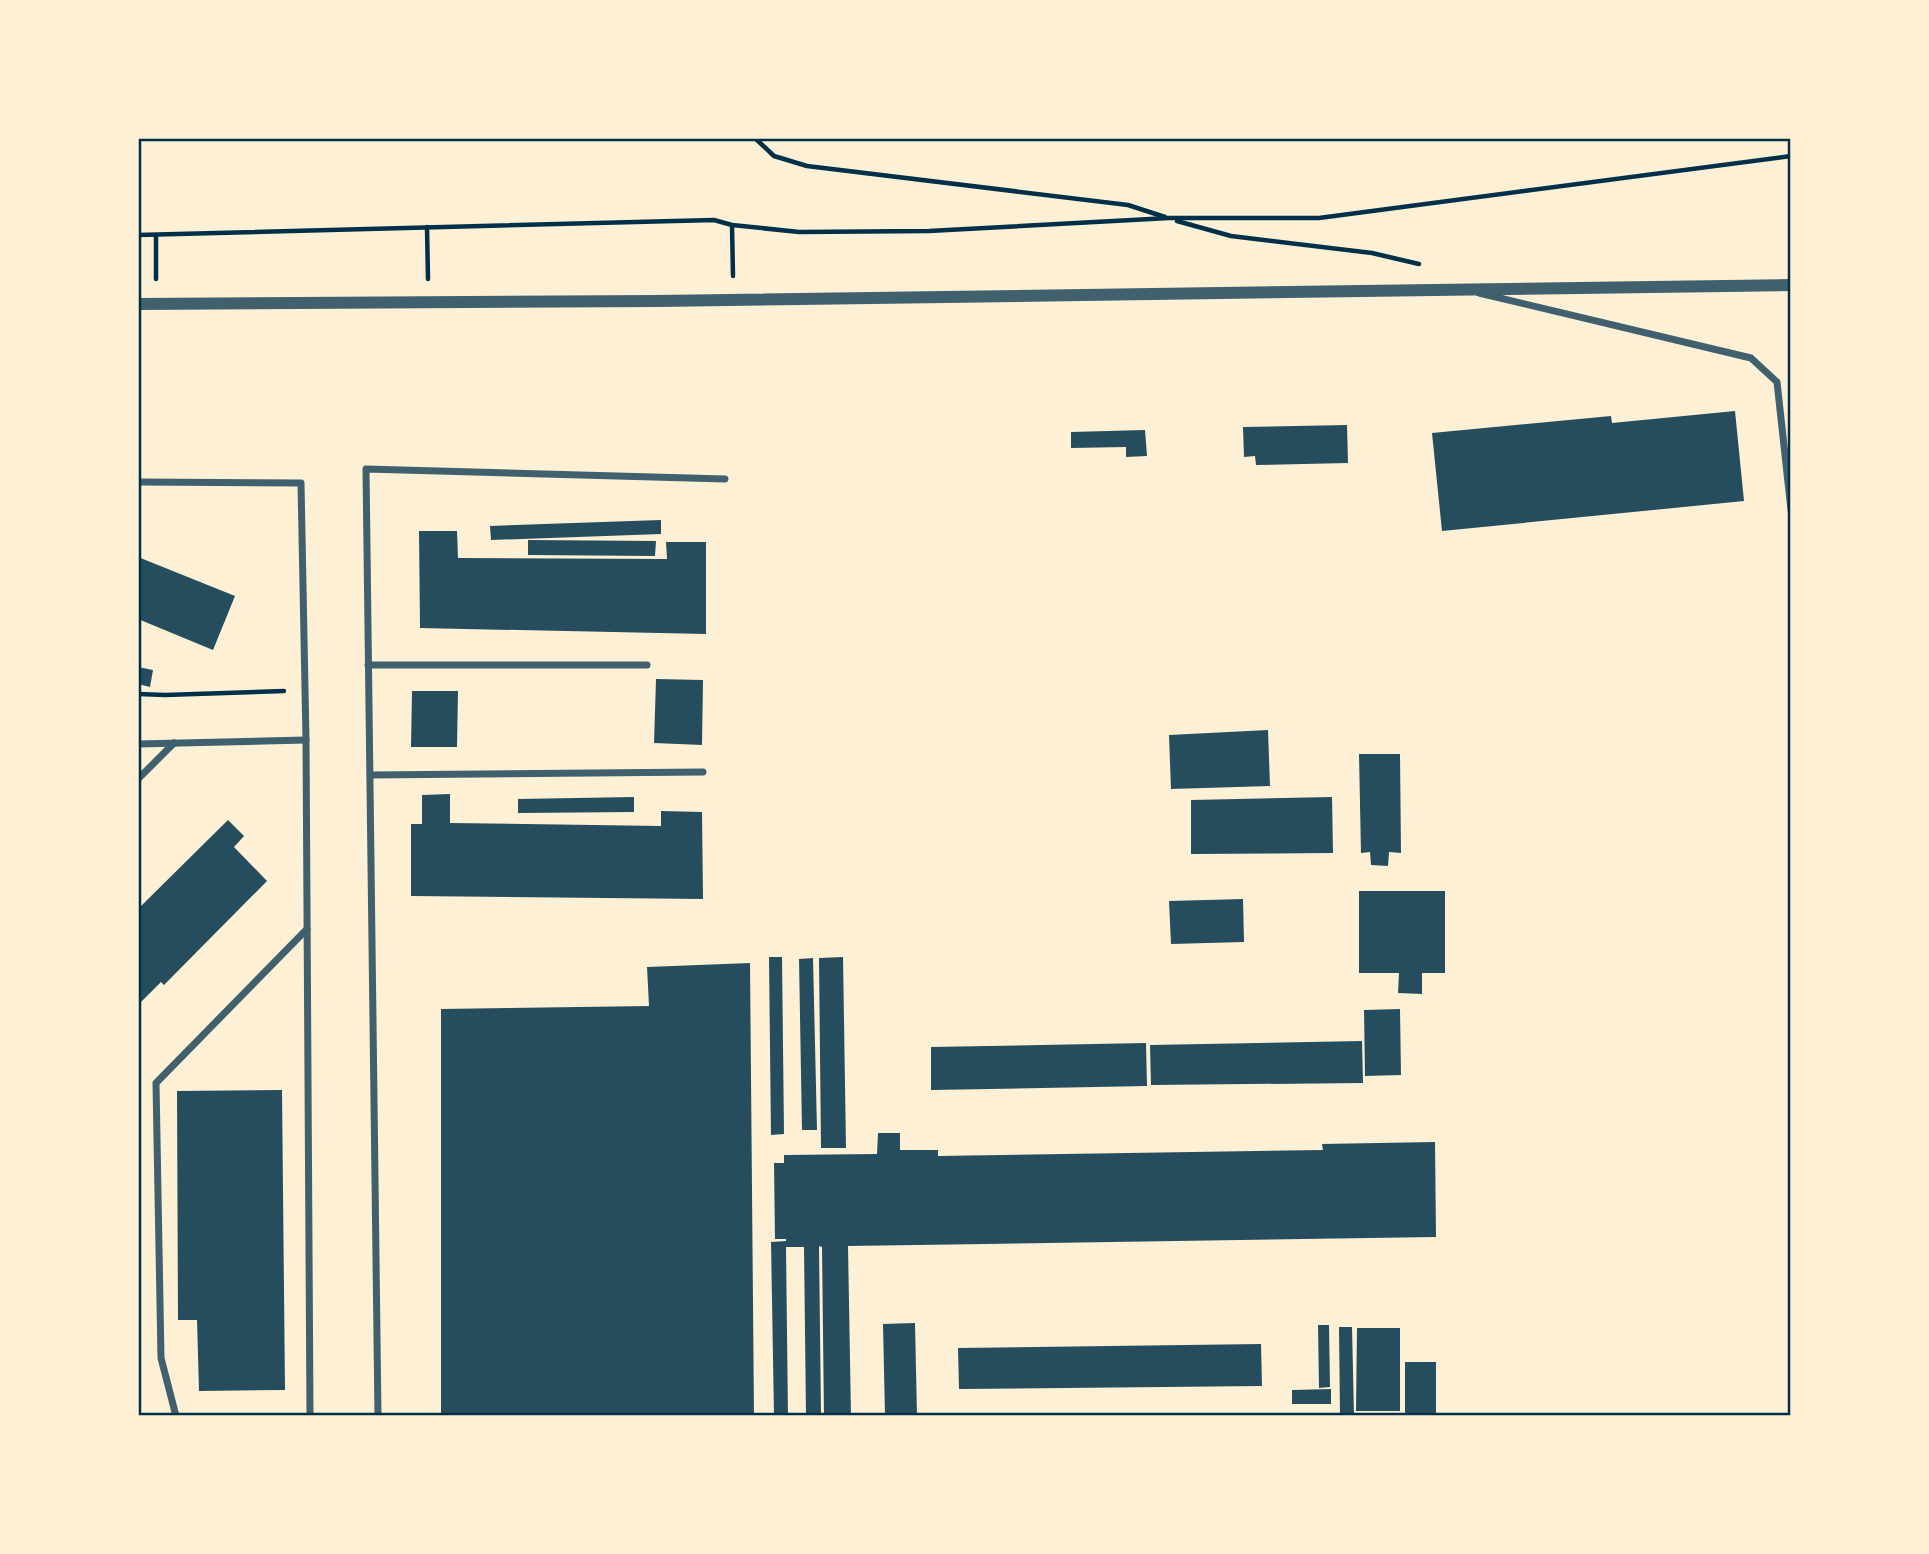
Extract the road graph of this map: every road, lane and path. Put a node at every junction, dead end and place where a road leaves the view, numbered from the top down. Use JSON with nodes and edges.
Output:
{"nodes":[{"id":1,"x":755,"y":138,"type":"edge"},
{"id":2,"x":1791,"y":156,"type":"edge"},
{"id":3,"x":1168,"y":218,"type":"junction"},
{"id":4,"x":732,"y":225,"type":"junction"},
{"id":5,"x":427,"y":228,"type":"junction"},
{"id":6,"x":138,"y":235,"type":"edge"},
{"id":7,"x":156,"y":235,"type":"junction"},
{"id":8,"x":1422,"y":264,"type":"dead end"},
{"id":9,"x":1791,"y":285,"type":"edge"},
{"id":10,"x":1467,"y":290,"type":"junction"},
{"id":11,"x":734,"y":299,"type":"junction"},
{"id":12,"x":428,"y":302,"type":"junction"},
{"id":13,"x":138,"y":304,"type":"edge"},
{"id":14,"x":156,"y":304,"type":"junction"},
{"id":15,"x":725,"y":479,"type":"dead end"},
{"id":16,"x":138,"y":482,"type":"edge"},
{"id":17,"x":1791,"y":510,"type":"edge"},
{"id":18,"x":368,"y":665,"type":"junction"},
{"id":19,"x":647,"y":665,"type":"dead end"},
{"id":20,"x":305,"y":690,"type":"junction"},
{"id":21,"x":138,"y":694,"type":"edge"},
{"id":22,"x":306,"y":740,"type":"junction"},
{"id":23,"x":174,"y":743,"type":"junction"},
{"id":24,"x":138,"y":744,"type":"edge"},
{"id":25,"x":703,"y":772,"type":"dead end"},
{"id":26,"x":370,"y":775,"type":"junction"},
{"id":27,"x":138,"y":779,"type":"edge"},
{"id":28,"x":307,"y":929,"type":"junction"},
{"id":29,"x":176,"y":1416,"type":"edge"},
{"id":30,"x":310,"y":1416,"type":"edge"},
{"id":31,"x":377,"y":1416,"type":"edge"}],
"edges":[{"from":1,"to":3,"type":"path"},
{"from":2,"to":3,"type":"path"},
{"from":3,"to":4,"type":"path"},
{"from":3,"to":8,"type":"path"},
{"from":4,"to":5,"type":"path"},
{"from":4,"to":11,"type":"path"},
{"from":5,"to":7,"type":"path"},
{"from":5,"to":12,"type":"path"},
{"from":6,"to":7,"type":"path"},
{"from":7,"to":14,"type":"path"},
{"from":9,"to":10,"type":"street"},
{"from":10,"to":11,"type":"street"},
{"from":10,"to":17,"type":"street"},
{"from":11,"to":12,"type":"street"},
{"from":12,"to":14,"type":"street"},
{"from":13,"to":14,"type":"street"},
{"from":15,"to":18,"type":"street"},
{"from":16,"to":20,"type":"street"},
{"from":18,"to":19,"type":"street"},
{"from":18,"to":26,"type":"street"},
{"from":20,"to":21,"type":"path"},
{"from":20,"to":22,"type":"street"},
{"from":22,"to":23,"type":"street"},
{"from":22,"to":28,"type":"street"},
{"from":23,"to":24,"type":"street"},
{"from":23,"to":27,"type":"street"},
{"from":25,"to":26,"type":"street"},
{"from":26,"to":31,"type":"street"},
{"from":28,"to":29,"type":"street"},
{"from":28,"to":30,"type":"street"}]}
